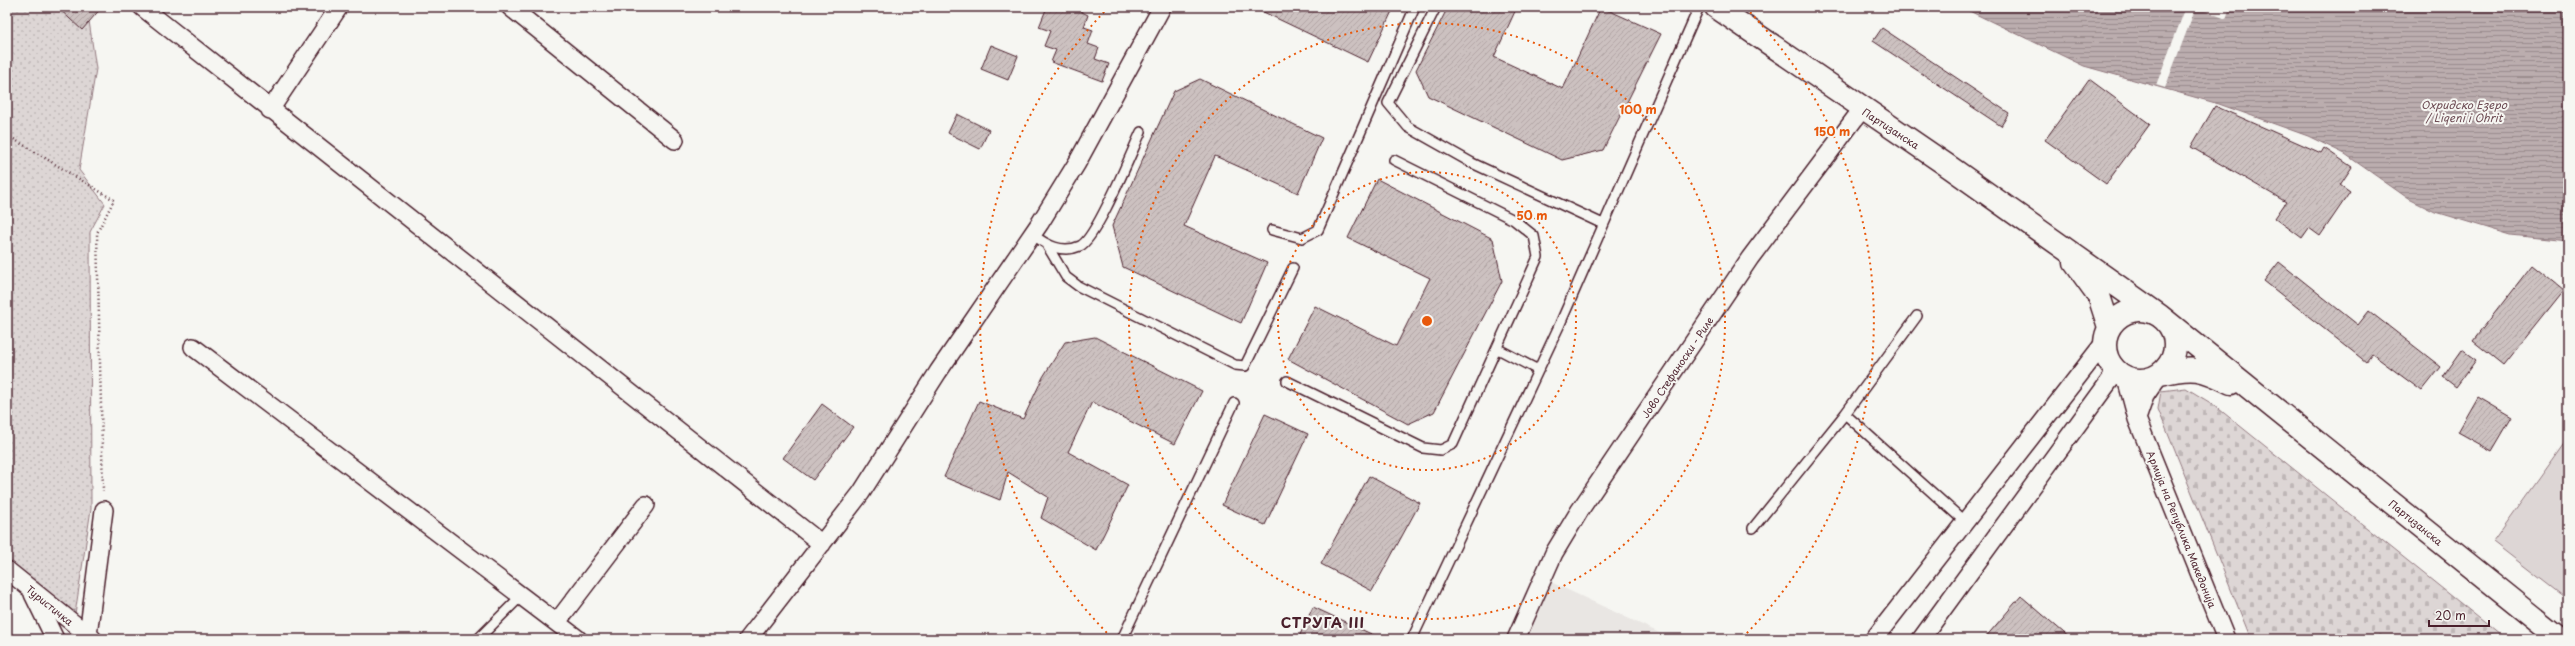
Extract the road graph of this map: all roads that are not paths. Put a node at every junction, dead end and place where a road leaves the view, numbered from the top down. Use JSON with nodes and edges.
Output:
{"nodes":[{"id":1,"x":142,"y":7,"type":"edge"},
{"id":2,"x":339,"y":7,"type":"edge"},
{"id":3,"x":510,"y":7,"type":"edge"},
{"id":4,"x":1162,"y":7,"type":"edge"},
{"id":5,"x":1415,"y":7,"type":"edge"},
{"id":6,"x":1436,"y":7,"type":"edge"},
{"id":7,"x":1699,"y":7,"type":"edge"},
{"id":8,"x":1716,"y":7,"type":"edge"},
{"id":9,"x":1862,"y":109,"type":"junction"},
{"id":10,"x":270,"y":110,"type":"junction"},
{"id":11,"x":1141,"y":132,"type":"dead end"},
{"id":12,"x":675,"y":140,"type":"dead end"},
{"id":13,"x":1394,"y":160,"type":"dead end"},
{"id":14,"x":1604,"y":224,"type":"junction"},
{"id":15,"x":1272,"y":230,"type":"dead end"},
{"id":16,"x":1032,"y":234,"type":"junction"},
{"id":17,"x":1048,"y":247,"type":"junction"},
{"id":18,"x":2065,"y":250,"type":"junction"},
{"id":19,"x":1293,"y":268,"type":"dead end"},
{"id":20,"x":1917,"y":316,"type":"dead end"},
{"id":21,"x":2160,"y":316,"type":"junction"},
{"id":22,"x":2106,"y":335,"type":"junction"},
{"id":23,"x":193,"y":347,"type":"dead end"},
{"id":24,"x":1498,"y":349,"type":"junction"},
{"id":25,"x":1538,"y":370,"type":"junction"},
{"id":26,"x":2160,"y":374,"type":"junction"},
{"id":27,"x":2121,"y":375,"type":"junction"},
{"id":28,"x":1287,"y":381,"type":"dead end"},
{"id":29,"x":1234,"y":403,"type":"dead end"},
{"id":30,"x":2271,"y":405,"type":"junction"},
{"id":31,"x":1845,"y":414,"type":"junction"},
{"id":32,"x":2137,"y":419,"type":"junction"},
{"id":33,"x":646,"y":505,"type":"dead end"},
{"id":34,"x":104,"y":510,"type":"road end"},
{"id":35,"x":1965,"y":522,"type":"junction"},
{"id":36,"x":1753,"y":528,"type":"dead end"},
{"id":37,"x":822,"y":544,"type":"junction"},
{"id":38,"x":7,"y":570,"type":"edge"},
{"id":39,"x":32,"y":590,"type":"junction"},
{"id":40,"x":522,"y":595,"type":"junction"},
{"id":41,"x":557,"y":622,"type":"junction"},
{"id":42,"x":90,"y":637,"type":"edge"},
{"id":43,"x":55,"y":639,"type":"edge"},
{"id":44,"x":478,"y":639,"type":"edge"},
{"id":45,"x":578,"y":639,"type":"edge"},
{"id":46,"x":748,"y":639,"type":"edge"},
{"id":47,"x":1122,"y":639,"type":"edge"},
{"id":48,"x":1412,"y":639,"type":"edge"},
{"id":49,"x":1516,"y":639,"type":"edge"},
{"id":50,"x":1874,"y":639,"type":"edge"},
{"id":51,"x":1922,"y":639,"type":"edge"},
{"id":52,"x":2226,"y":639,"type":"edge"},
{"id":53,"x":2560,"y":639,"type":"edge"}],
"edges":[{"from":1,"to":10,"type":"street"},
{"from":2,"to":10,"type":"street"},
{"from":3,"to":12,"type":"street"},
{"from":4,"to":16,"type":"street"},
{"from":5,"to":15,"type":"lane"},
{"from":6,"to":14,"type":"lane"},
{"from":7,"to":14,"type":"lane"},
{"from":8,"to":9,"type":"main road","name":"Партизанска"},
{"from":9,"to":18,"type":"main road","name":"Партизанска"},
{"from":9,"to":49,"type":"street","name":"Јово Стефаноски - Риле"},
{"from":10,"to":37,"type":"street"},
{"from":11,"to":17,"type":"lane"},
{"from":13,"to":24,"type":"lane"},
{"from":14,"to":25,"type":"lane"},
{"from":16,"to":17,"type":"lane"},
{"from":16,"to":37,"type":"street"},
{"from":17,"to":19,"type":"lane"},
{"from":18,"to":21,"type":"main road","name":"Партизанска"},
{"from":18,"to":22,"type":"main road","name":"Партизанска"},
{"from":20,"to":31,"type":"lane"},
{"from":21,"to":22,"type":"main road","name":"Партизанска"},
{"from":21,"to":26,"type":"main road","name":"Партизанска"},
{"from":21,"to":30,"type":"main road","name":"Партизанска"},
{"from":22,"to":27,"type":"main road","name":"Партизанска"},
{"from":22,"to":35,"type":"street"},
{"from":23,"to":40,"type":"street"},
{"from":24,"to":25,"type":"lane"},
{"from":24,"to":28,"type":"lane"},
{"from":25,"to":48,"type":"lane"},
{"from":26,"to":27,"type":"main road","name":"Партизанска"},
{"from":26,"to":30,"type":"main road","name":"Партизанска"},
{"from":26,"to":32,"type":"street"},
{"from":27,"to":32,"type":"street","name":"Армија на Република Македонија"},
{"from":27,"to":51,"type":"street"},
{"from":29,"to":47,"type":"lane"},
{"from":30,"to":53,"type":"main road","name":"Партизанска"},
{"from":31,"to":35,"type":"lane"},
{"from":31,"to":36,"type":"lane"},
{"from":32,"to":52,"type":"street","name":"Армија на Република Македонија"},
{"from":33,"to":41,"type":"street"},
{"from":34,"to":42,"type":"street"},
{"from":35,"to":50,"type":"street"},
{"from":37,"to":46,"type":"street"},
{"from":38,"to":39,"type":"street","name":"Туристичка"},
{"from":39,"to":42,"type":"street","name":"Туристичка"},
{"from":39,"to":43,"type":"street"},
{"from":40,"to":41,"type":"street"},
{"from":40,"to":44,"type":"lane"},
{"from":41,"to":45,"type":"street"}]}
